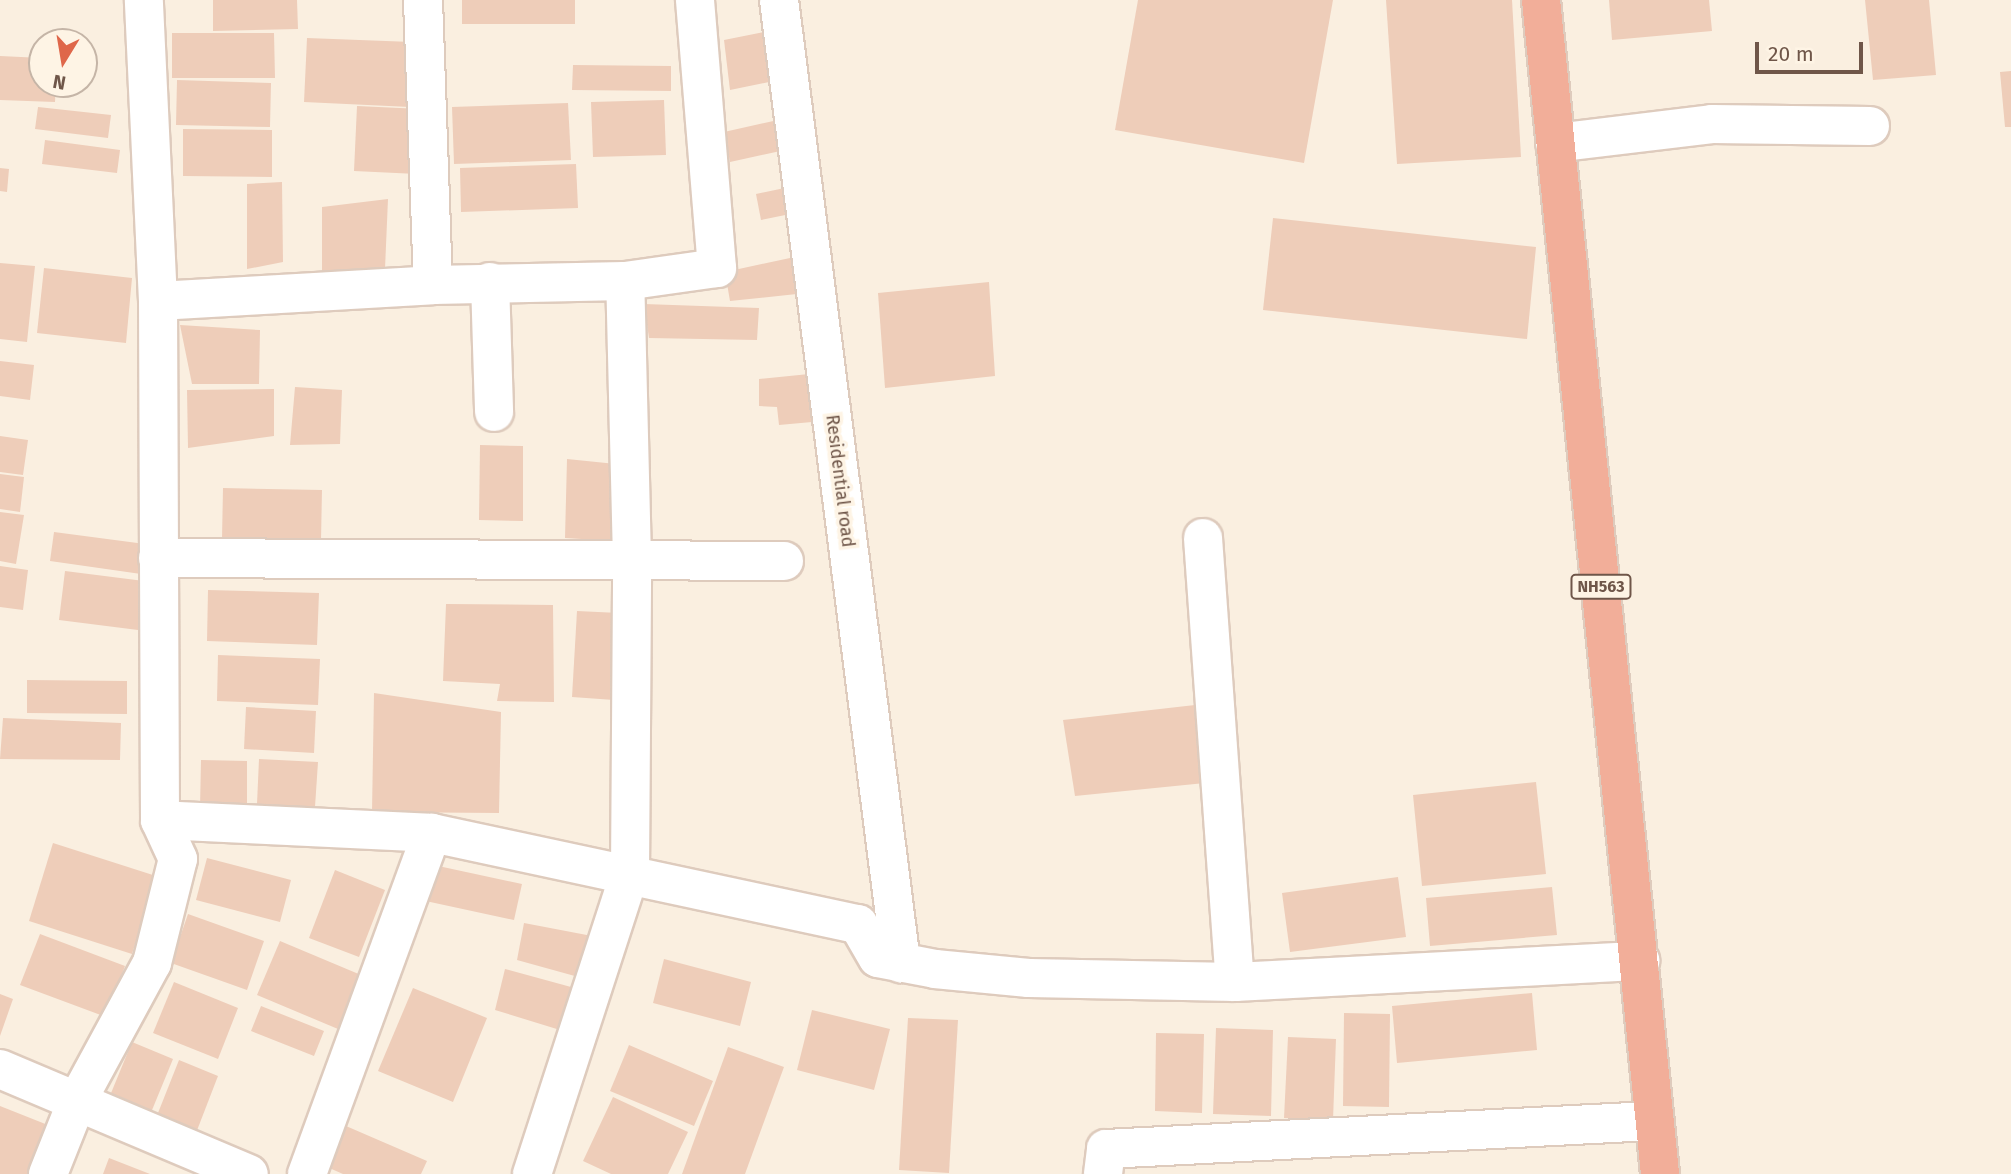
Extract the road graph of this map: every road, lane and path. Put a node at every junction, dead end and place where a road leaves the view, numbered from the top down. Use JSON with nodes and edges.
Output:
{"nodes":[{"id":1,"x":144,"y":0,"type":"edge"},
{"id":2,"x":424,"y":0,"type":"edge"},
{"id":3,"x":695,"y":0,"type":"edge"},
{"id":4,"x":779,"y":0,"type":"edge"},
{"id":5,"x":1541,"y":0,"type":"edge"},
{"id":6,"x":1870,"y":126,"type":"dead end"},
{"id":7,"x":1555,"y":143,"type":"junction"},
{"id":8,"x":625,"y":281,"type":"junction"},
{"id":9,"x":490,"y":282,"type":"junction"},
{"id":10,"x":433,"y":285,"type":"junction"},
{"id":11,"x":158,"y":301,"type":"junction"},
{"id":12,"x":494,"y":412,"type":"dead end"},
{"id":13,"x":1203,"y":538,"type":"dead end"},
{"id":14,"x":158,"y":558,"type":"junction"},
{"id":15,"x":632,"y":559,"type":"junction"},
{"id":16,"x":784,"y":561,"type":"dead end"},
{"id":17,"x":160,"y":820,"type":"junction"},
{"id":18,"x":432,"y":833,"type":"junction"},
{"id":19,"x":630,"y":873,"type":"junction"},
{"id":20,"x":1640,"y":961,"type":"junction"},
{"id":21,"x":901,"y":963,"type":"junction"},
{"id":22,"x":1235,"y":982,"type":"junction"},
{"id":23,"x":0,"y":1069,"type":"edge"},
{"id":24,"x":77,"y":1101,"type":"junction"},
{"id":25,"x":1652,"y":1121,"type":"junction"},
{"id":26,"x":48,"y":1174,"type":"edge"},
{"id":27,"x":249,"y":1174,"type":"edge"},
{"id":28,"x":307,"y":1174,"type":"edge"},
{"id":29,"x":532,"y":1174,"type":"edge"},
{"id":30,"x":1103,"y":1174,"type":"edge"},
{"id":31,"x":1660,"y":1174,"type":"edge"}],
"edges":[{"from":1,"to":11,"type":"street"},
{"from":2,"to":10,"type":"street"},
{"from":3,"to":8,"type":"street"},
{"from":4,"to":21,"type":"street","name":"Residential road"},
{"from":5,"to":7,"type":"highway","number":"NH563"},
{"from":6,"to":7,"type":"street"},
{"from":7,"to":20,"type":"highway","number":"NH563"},
{"from":8,"to":9,"type":"street"},
{"from":8,"to":15,"type":"street"},
{"from":9,"to":10,"type":"street"},
{"from":9,"to":12,"type":"street"},
{"from":10,"to":11,"type":"street"},
{"from":11,"to":14,"type":"street"},
{"from":13,"to":22,"type":"street"},
{"from":14,"to":15,"type":"street"},
{"from":14,"to":17,"type":"street"},
{"from":15,"to":16,"type":"street"},
{"from":15,"to":19,"type":"street"},
{"from":17,"to":18,"type":"street"},
{"from":17,"to":24,"type":"street"},
{"from":18,"to":19,"type":"street"},
{"from":18,"to":28,"type":"street"},
{"from":19,"to":21,"type":"street"},
{"from":19,"to":29,"type":"street"},
{"from":20,"to":22,"type":"street"},
{"from":20,"to":25,"type":"highway","number":"NH563"},
{"from":21,"to":22,"type":"street"},
{"from":23,"to":24,"type":"street"},
{"from":24,"to":26,"type":"street"},
{"from":24,"to":27,"type":"street"},
{"from":25,"to":30,"type":"street"},
{"from":25,"to":31,"type":"highway","number":"NH563"}]}
